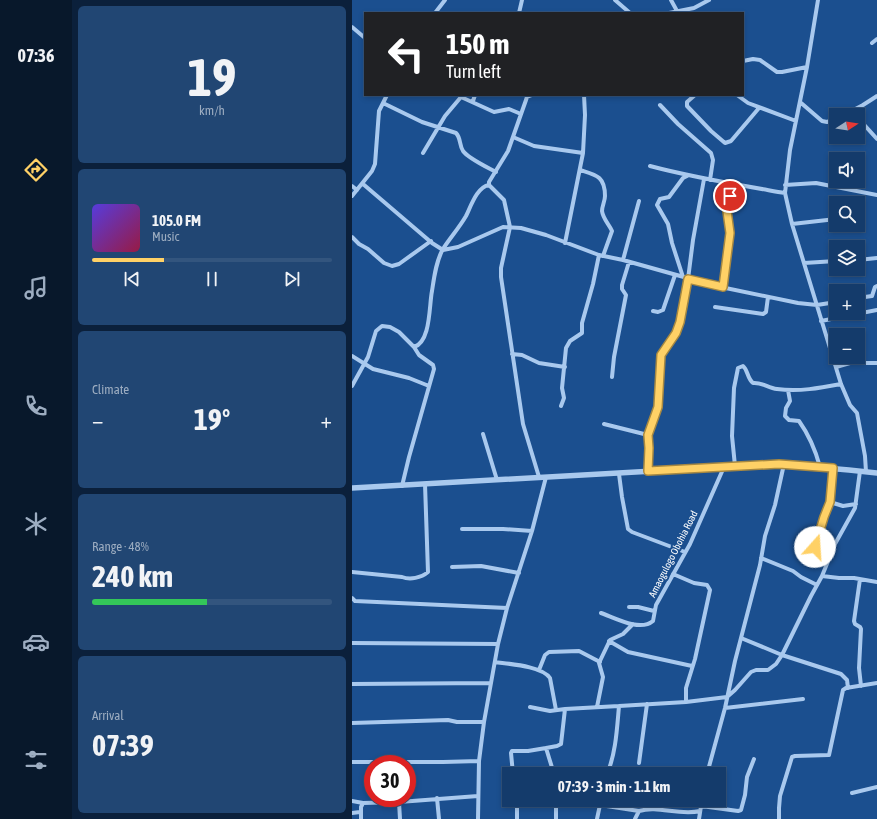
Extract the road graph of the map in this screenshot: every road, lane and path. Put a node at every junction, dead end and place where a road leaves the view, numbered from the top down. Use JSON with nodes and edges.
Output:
{"nodes":[{"id":1,"x":445,"y":0,"type":"edge"},
{"id":2,"x":522,"y":0,"type":"edge"},
{"id":3,"x":615,"y":0,"type":"edge"},
{"id":4,"x":671,"y":0,"type":"edge"},
{"id":5,"x":709,"y":0,"type":"edge"},
{"id":6,"x":818,"y":0,"type":"edge"},
{"id":7,"x":677,"y":11,"type":"junction"},
{"id":8,"x":436,"y":12,"type":"edge"},
{"id":9,"x":518,"y":12,"type":"edge"},
{"id":10,"x":628,"y":12,"type":"edge"},
{"id":11,"x":673,"y":12,"type":"edge"},
{"id":12,"x":352,"y":27,"type":"edge"},
{"id":13,"x":364,"y":37,"type":"edge"},
{"id":14,"x":877,"y":39,"type":"edge"},
{"id":15,"x":872,"y":43,"type":"dead end"},
{"id":16,"x":744,"y":61,"type":"edge"},
{"id":17,"x":807,"y":67,"type":"junction"},
{"id":18,"x":386,"y":96,"type":"edge"},
{"id":19,"x":475,"y":96,"type":"edge"},
{"id":20,"x":526,"y":96,"type":"edge"},
{"id":21,"x":584,"y":96,"type":"edge"},
{"id":22,"x":693,"y":96,"type":"edge"},
{"id":23,"x":738,"y":96,"type":"edge"},
{"id":24,"x":877,"y":96,"type":"edge"},
{"id":25,"x":472,"y":101,"type":"junction"},
{"id":26,"x":800,"y":102,"type":"junction"},
{"id":27,"x":383,"y":103,"type":"junction"},
{"id":28,"x":660,"y":105,"type":"dead end"},
{"id":29,"x":759,"y":108,"type":"junction"},
{"id":30,"x":861,"y":108,"type":"edge"},
{"id":31,"x":521,"y":114,"type":"junction"},
{"id":32,"x":796,"y":121,"type":"junction"},
{"id":33,"x":829,"y":121,"type":"edge"},
{"id":34,"x":865,"y":126,"type":"edge"},
{"id":35,"x":437,"y":128,"type":"junction"},
{"id":36,"x":513,"y":137,"type":"junction"},
{"id":37,"x":877,"y":139,"type":"edge"},
{"id":38,"x":583,"y":152,"type":"junction"},
{"id":39,"x":423,"y":153,"type":"dead end"},
{"id":40,"x":650,"y":166,"type":"dead end"},
{"id":41,"x":580,"y":170,"type":"junction"},
{"id":42,"x":496,"y":172,"type":"junction"},
{"id":43,"x":687,"y":176,"type":"junction"},
{"id":44,"x":704,"y":179,"type":"junction"},
{"id":45,"x":710,"y":180,"type":"junction"},
{"id":46,"x":363,"y":184,"type":"junction"},
{"id":47,"x":489,"y":185,"type":"junction"},
{"id":48,"x":732,"y":185,"type":"junction"},
{"id":49,"x":785,"y":185,"type":"junction"},
{"id":50,"x":352,"y":186,"type":"edge"},
{"id":51,"x":357,"y":190,"type":"junction"},
{"id":52,"x":785,"y":193,"type":"junction"},
{"id":53,"x":877,"y":195,"type":"edge"},
{"id":54,"x":352,"y":196,"type":"edge"},
{"id":55,"x":639,"y":201,"type":"dead end"},
{"id":56,"x":829,"y":220,"type":"edge"},
{"id":57,"x":792,"y":224,"type":"junction"},
{"id":58,"x":510,"y":227,"type":"junction"},
{"id":59,"x":352,"y":237,"type":"edge"},
{"id":60,"x":431,"y":241,"type":"junction"},
{"id":61,"x":565,"y":243,"type":"junction"},
{"id":62,"x":443,"y":250,"type":"junction"},
{"id":63,"x":601,"y":256,"type":"junction"},
{"id":64,"x":877,"y":258,"type":"edge"},
{"id":65,"x":865,"y":259,"type":"edge"},
{"id":66,"x":623,"y":260,"type":"junction"},
{"id":67,"x":829,"y":261,"type":"edge"},
{"id":68,"x":628,"y":262,"type":"junction"},
{"id":69,"x":804,"y":263,"type":"junction"},
{"id":70,"x":675,"y":275,"type":"junction"},
{"id":71,"x":683,"y":277,"type":"junction"},
{"id":72,"x":688,"y":279,"type":"junction"},
{"id":73,"x":877,"y":286,"type":"edge"},
{"id":74,"x":723,"y":287,"type":"junction"},
{"id":75,"x":768,"y":297,"type":"junction"},
{"id":76,"x":865,"y":297,"type":"edge"},
{"id":77,"x":829,"y":303,"type":"edge"},
{"id":78,"x":817,"y":304,"type":"junction"},
{"id":79,"x":715,"y":308,"type":"dead end"},
{"id":80,"x":877,"y":310,"type":"edge"},
{"id":81,"x":653,"y":311,"type":"dead end"},
{"id":82,"x":821,"y":320,"type":"junction"},
{"id":83,"x":414,"y":347,"type":"junction"},
{"id":84,"x":512,"y":354,"type":"junction"},
{"id":85,"x":352,"y":356,"type":"edge"},
{"id":86,"x":877,"y":362,"type":"edge"},
{"id":87,"x":364,"y":364,"type":"junction"},
{"id":88,"x":565,"y":366,"type":"junction"},
{"id":89,"x":836,"y":367,"type":"junction"},
{"id":90,"x":612,"y":377,"type":"dead end"},
{"id":91,"x":841,"y":384,"type":"junction"},
{"id":92,"x":352,"y":386,"type":"edge"},
{"id":93,"x":429,"y":386,"type":"junction"},
{"id":94,"x":788,"y":390,"type":"junction"},
{"id":95,"x":561,"y":406,"type":"dead end"},
{"id":96,"x":604,"y":424,"type":"dead end"},
{"id":97,"x":483,"y":434,"type":"dead end"},
{"id":98,"x":648,"y":435,"type":"junction"},
{"id":99,"x":784,"y":464,"type":"junction"},
{"id":100,"x":735,"y":466,"type":"junction"},
{"id":101,"x":724,"y":467,"type":"junction"},
{"id":102,"x":820,"y":467,"type":"junction"},
{"id":103,"x":833,"y":468,"type":"junction"},
{"id":104,"x":648,"y":471,"type":"junction"},
{"id":105,"x":863,"y":471,"type":"junction"},
{"id":106,"x":877,"y":473,"type":"edge"},
{"id":107,"x":620,"y":474,"type":"junction"},
{"id":108,"x":539,"y":477,"type":"junction"},
{"id":109,"x":546,"y":477,"type":"junction"},
{"id":110,"x":497,"y":480,"type":"junction"},
{"id":111,"x":425,"y":484,"type":"junction"},
{"id":112,"x":402,"y":486,"type":"junction"},
{"id":113,"x":352,"y":488,"type":"edge"},
{"id":114,"x":830,"y":502,"type":"junction"},
{"id":115,"x":856,"y":504,"type":"junction"},
{"id":116,"x":462,"y":529,"type":"dead end"},
{"id":117,"x":532,"y":531,"type":"junction"},
{"id":118,"x":685,"y":552,"type":"junction"},
{"id":119,"x":831,"y":553,"type":"junction"},
{"id":120,"x":761,"y":558,"type":"junction"},
{"id":121,"x":452,"y":567,"type":"dead end"},
{"id":122,"x":352,"y":572,"type":"edge"},
{"id":123,"x":519,"y":573,"type":"junction"},
{"id":124,"x":673,"y":574,"type":"junction"},
{"id":125,"x":822,"y":576,"type":"junction"},
{"id":126,"x":860,"y":579,"type":"junction"},
{"id":127,"x":877,"y":582,"type":"edge"},
{"id":128,"x":817,"y":585,"type":"junction"},
{"id":129,"x":352,"y":598,"type":"edge"},
{"id":130,"x":629,"y":607,"type":"dead end"},
{"id":131,"x":507,"y":608,"type":"junction"},
{"id":132,"x":654,"y":612,"type":"junction"},
{"id":133,"x":601,"y":613,"type":"dead end"},
{"id":134,"x":633,"y":624,"type":"junction"},
{"id":135,"x":741,"y":638,"type":"junction"},
{"id":136,"x":609,"y":642,"type":"junction"},
{"id":137,"x":352,"y":643,"type":"edge"},
{"id":138,"x":498,"y":644,"type":"junction"},
{"id":139,"x":782,"y":655,"type":"junction"},
{"id":140,"x":495,"y":662,"type":"junction"},
{"id":141,"x":600,"y":662,"type":"junction"},
{"id":142,"x":692,"y":666,"type":"junction"},
{"id":143,"x":539,"y":670,"type":"junction"},
{"id":144,"x":492,"y":683,"type":"junction"},
{"id":145,"x":877,"y":683,"type":"edge"},
{"id":146,"x":352,"y":684,"type":"edge"},
{"id":147,"x":861,"y":686,"type":"junction"},
{"id":148,"x":848,"y":688,"type":"junction"},
{"id":149,"x":727,"y":697,"type":"junction"},
{"id":150,"x":803,"y":699,"type":"dead end"},
{"id":151,"x":686,"y":702,"type":"junction"},
{"id":152,"x":647,"y":704,"type":"junction"},
{"id":153,"x":619,"y":706,"type":"junction"},
{"id":154,"x":597,"y":707,"type":"junction"},
{"id":155,"x":530,"y":708,"type":"dead end"},
{"id":156,"x":725,"y":708,"type":"junction"},
{"id":157,"x":565,"y":709,"type":"junction"},
{"id":158,"x":556,"y":710,"type":"junction"},
{"id":159,"x":484,"y":722,"type":"junction"},
{"id":160,"x":352,"y":723,"type":"edge"},
{"id":161,"x":546,"y":748,"type":"junction"},
{"id":162,"x":754,"y":759,"type":"dead end"},
{"id":163,"x":479,"y":761,"type":"junction"},
{"id":164,"x":352,"y":762,"type":"edge"},
{"id":165,"x":639,"y":763,"type":"dead end"},
{"id":166,"x":512,"y":767,"type":"edge"},
{"id":167,"x":552,"y":767,"type":"edge"},
{"id":168,"x":609,"y":767,"type":"edge"},
{"id":169,"x":709,"y":767,"type":"edge"},
{"id":170,"x":877,"y":787,"type":"edge"},
{"id":171,"x":852,"y":793,"type":"dead end"},
{"id":172,"x":478,"y":796,"type":"junction"},
{"id":173,"x":437,"y":798,"type":"junction"},
{"id":174,"x":416,"y":800,"type":"edge"},
{"id":175,"x":352,"y":801,"type":"edge"},
{"id":176,"x":363,"y":803,"type":"joint"},
{"id":177,"x":399,"y":807,"type":"edge"},
{"id":178,"x":517,"y":807,"type":"edge"},
{"id":179,"x":556,"y":807,"type":"edge"},
{"id":180,"x":600,"y":807,"type":"edge"},
{"id":181,"x":613,"y":807,"type":"edge"},
{"id":182,"x":701,"y":808,"type":"junction"},
{"id":183,"x":638,"y":811,"type":"junction"},
{"id":184,"x":360,"y":812,"type":"junction"},
{"id":185,"x":352,"y":813,"type":"edge"},
{"id":186,"x":361,"y":819,"type":"edge"},
{"id":187,"x":400,"y":819,"type":"edge"},
{"id":188,"x":439,"y":819,"type":"edge"},
{"id":189,"x":478,"y":819,"type":"edge"},
{"id":190,"x":517,"y":819,"type":"edge"},
{"id":191,"x":556,"y":819,"type":"edge"},
{"id":192,"x":597,"y":819,"type":"edge"},
{"id":193,"x":635,"y":819,"type":"edge"},
{"id":194,"x":699,"y":819,"type":"edge"},
{"id":195,"x":779,"y":819,"type":"edge"}],
"edges":[{"from":1,"to":8,"type":"street"},
{"from":2,"to":9,"type":"street"},
{"from":3,"to":10,"type":"street"},
{"from":4,"to":7,"type":"street"},
{"from":5,"to":7,"type":"street"},
{"from":6,"to":17,"type":"street"},
{"from":7,"to":11,"type":"street"},
{"from":12,"to":13,"type":"street"},
{"from":14,"to":15,"type":"street"},
{"from":16,"to":17,"type":"street"},
{"from":17,"to":26,"type":"street"},
{"from":18,"to":27,"type":"street"},
{"from":19,"to":25,"type":"street"},
{"from":20,"to":31,"type":"street"},
{"from":21,"to":38,"type":"street"},
{"from":22,"to":29,"type":"street"},
{"from":23,"to":29,"type":"street"},
{"from":24,"to":30,"type":"street"},
{"from":25,"to":31,"type":"street"},
{"from":25,"to":35,"type":"street"},
{"from":26,"to":32,"type":"street"},
{"from":26,"to":33,"type":"street"},
{"from":27,"to":35,"type":"street"},
{"from":27,"to":46,"type":"street"},
{"from":28,"to":45,"type":"street"},
{"from":29,"to":32,"type":"street"},
{"from":31,"to":36,"type":"street"},
{"from":32,"to":49,"type":"street"},
{"from":34,"to":37,"type":"street"},
{"from":35,"to":39,"type":"street"},
{"from":35,"to":42,"type":"street"},
{"from":36,"to":38,"type":"street"},
{"from":36,"to":42,"type":"street"},
{"from":38,"to":41,"type":"street"},
{"from":40,"to":43,"type":"street"},
{"from":41,"to":61,"type":"street"},
{"from":41,"to":63,"type":"street"},
{"from":42,"to":47,"type":"street"},
{"from":43,"to":44,"type":"street"},
{"from":43,"to":71,"type":"street"},
{"from":44,"to":45,"type":"street"},
{"from":44,"to":72,"type":"street"},
{"from":45,"to":48,"type":"street"},
{"from":46,"to":51,"type":"street"},
{"from":46,"to":60,"type":"street"},
{"from":47,"to":58,"type":"street"},
{"from":47,"to":62,"type":"street"},
{"from":48,"to":52,"type":"street"},
{"from":48,"to":74,"type":"street"},
{"from":49,"to":52,"type":"street"},
{"from":49,"to":53,"type":"street"},
{"from":50,"to":51,"type":"street"},
{"from":51,"to":54,"type":"street"},
{"from":52,"to":57,"type":"street"},
{"from":55,"to":66,"type":"street"},
{"from":56,"to":57,"type":"street"},
{"from":57,"to":69,"type":"street"},
{"from":58,"to":61,"type":"street"},
{"from":58,"to":62,"type":"street"},
{"from":58,"to":84,"type":"street"},
{"from":59,"to":60,"type":"street"},
{"from":60,"to":62,"type":"street"},
{"from":61,"to":63,"type":"street"},
{"from":62,"to":83,"type":"street"},
{"from":63,"to":66,"type":"street"},
{"from":63,"to":88,"type":"street"},
{"from":64,"to":65,"type":"street"},
{"from":66,"to":68,"type":"street"},
{"from":67,"to":69,"type":"street"},
{"from":68,"to":70,"type":"street"},
{"from":68,"to":90,"type":"street"},
{"from":69,"to":78,"type":"street"},
{"from":70,"to":71,"type":"street"},
{"from":70,"to":81,"type":"street"},
{"from":71,"to":72,"type":"street"},
{"from":72,"to":74,"type":"street"},
{"from":72,"to":98,"type":"street"},
{"from":73,"to":76,"type":"street"},
{"from":74,"to":75,"type":"street"},
{"from":75,"to":78,"type":"street"},
{"from":75,"to":79,"type":"street"},
{"from":77,"to":78,"type":"street"},
{"from":78,"to":82,"type":"street"},
{"from":80,"to":82,"type":"street"},
{"from":82,"to":89,"type":"street"},
{"from":83,"to":87,"type":"street"},
{"from":83,"to":93,"type":"street"},
{"from":84,"to":88,"type":"street"},
{"from":84,"to":108,"type":"street"},
{"from":85,"to":87,"type":"street"},
{"from":86,"to":89,"type":"street"},
{"from":87,"to":92,"type":"street"},
{"from":87,"to":93,"type":"street"},
{"from":88,"to":95,"type":"street"},
{"from":89,"to":91,"type":"street"},
{"from":91,"to":94,"type":"street"},
{"from":91,"to":105,"type":"street"},
{"from":93,"to":112,"type":"street"},
{"from":94,"to":100,"type":"street"},
{"from":94,"to":102,"type":"street"},
{"from":96,"to":98,"type":"street"},
{"from":97,"to":110,"type":"street"},
{"from":98,"to":104,"type":"street"},
{"from":99,"to":100,"type":"street"},
{"from":99,"to":102,"type":"street"},
{"from":99,"to":120,"type":"street"},
{"from":100,"to":101,"type":"street"},
{"from":101,"to":104,"type":"street"},
{"from":101,"to":118,"type":"street","name":"Amaogulogo Obohia Road"},
{"from":102,"to":103,"type":"street"},
{"from":103,"to":105,"type":"street"},
{"from":103,"to":114,"type":"street"},
{"from":104,"to":107,"type":"street"},
{"from":105,"to":106,"type":"street"},
{"from":105,"to":115,"type":"street"},
{"from":107,"to":109,"type":"street"},
{"from":107,"to":118,"type":"street"},
{"from":108,"to":109,"type":"street"},
{"from":108,"to":110,"type":"street"},
{"from":109,"to":117,"type":"street"},
{"from":110,"to":111,"type":"street"},
{"from":111,"to":112,"type":"street"},
{"from":111,"to":122,"type":"street"},
{"from":112,"to":113,"type":"street"},
{"from":114,"to":115,"type":"street"},
{"from":114,"to":119,"type":"street"},
{"from":115,"to":119,"type":"street"},
{"from":116,"to":117,"type":"street"},
{"from":117,"to":123,"type":"street"},
{"from":118,"to":124,"type":"street","name":"Amaogulogo Obohia Road"},
{"from":119,"to":125,"type":"street"},
{"from":120,"to":128,"type":"street"},
{"from":120,"to":135,"type":"street"},
{"from":121,"to":123,"type":"street"},
{"from":123,"to":131,"type":"street"},
{"from":124,"to":132,"type":"street","name":"Amaogulogo Obohia Road"},
{"from":124,"to":142,"type":"street"},
{"from":125,"to":126,"type":"street"},
{"from":125,"to":128,"type":"street"},
{"from":126,"to":127,"type":"street"},
{"from":126,"to":147,"type":"street"},
{"from":128,"to":139,"type":"street"},
{"from":129,"to":131,"type":"street"},
{"from":130,"to":132,"type":"street"},
{"from":131,"to":138,"type":"street"},
{"from":132,"to":134,"type":"street","name":"Amaogulogo Obohia Road"},
{"from":133,"to":134,"type":"street","name":"Amaogulogo Obohia Road"},
{"from":134,"to":136,"type":"street"},
{"from":135,"to":139,"type":"street"},
{"from":135,"to":149,"type":"street"},
{"from":136,"to":141,"type":"street"},
{"from":136,"to":142,"type":"street"},
{"from":137,"to":138,"type":"street"},
{"from":138,"to":140,"type":"street"},
{"from":139,"to":148,"type":"street"},
{"from":139,"to":149,"type":"street"},
{"from":140,"to":143,"type":"street"},
{"from":140,"to":144,"type":"street"},
{"from":141,"to":143,"type":"street"},
{"from":141,"to":154,"type":"street"},
{"from":142,"to":151,"type":"street"},
{"from":143,"to":158,"type":"street"},
{"from":144,"to":146,"type":"street"},
{"from":144,"to":159,"type":"street"},
{"from":145,"to":147,"type":"street"},
{"from":147,"to":148,"type":"street"},
{"from":148,"to":195,"type":"street"},
{"from":149,"to":151,"type":"street"},
{"from":149,"to":156,"type":"street"},
{"from":150,"to":156,"type":"street"},
{"from":151,"to":152,"type":"street"},
{"from":152,"to":153,"type":"street"},
{"from":152,"to":165,"type":"street"},
{"from":153,"to":154,"type":"street"},
{"from":153,"to":168,"type":"street"},
{"from":154,"to":157,"type":"street"},
{"from":155,"to":158,"type":"street"},
{"from":156,"to":169,"type":"street"},
{"from":157,"to":158,"type":"street"},
{"from":157,"to":161,"type":"street"},
{"from":159,"to":160,"type":"street"},
{"from":159,"to":163,"type":"street"},
{"from":161,"to":166,"type":"street"},
{"from":161,"to":167,"type":"street"},
{"from":162,"to":182,"type":"street"},
{"from":163,"to":164,"type":"street"},
{"from":163,"to":172,"type":"street"},
{"from":170,"to":171,"type":"street"},
{"from":172,"to":173,"type":"street"},
{"from":172,"to":189,"type":"street"},
{"from":173,"to":174,"type":"street"},
{"from":173,"to":188,"type":"street"},
{"from":175,"to":176,"type":"street"},
{"from":176,"to":184,"type":"street"},
{"from":177,"to":187,"type":"street"},
{"from":178,"to":190,"type":"street"},
{"from":179,"to":191,"type":"street"},
{"from":180,"to":192,"type":"street"},
{"from":181,"to":183,"type":"street"},
{"from":182,"to":183,"type":"street"},
{"from":182,"to":194,"type":"street"},
{"from":183,"to":193,"type":"street"},
{"from":184,"to":185,"type":"street"},
{"from":184,"to":186,"type":"street"}]}
